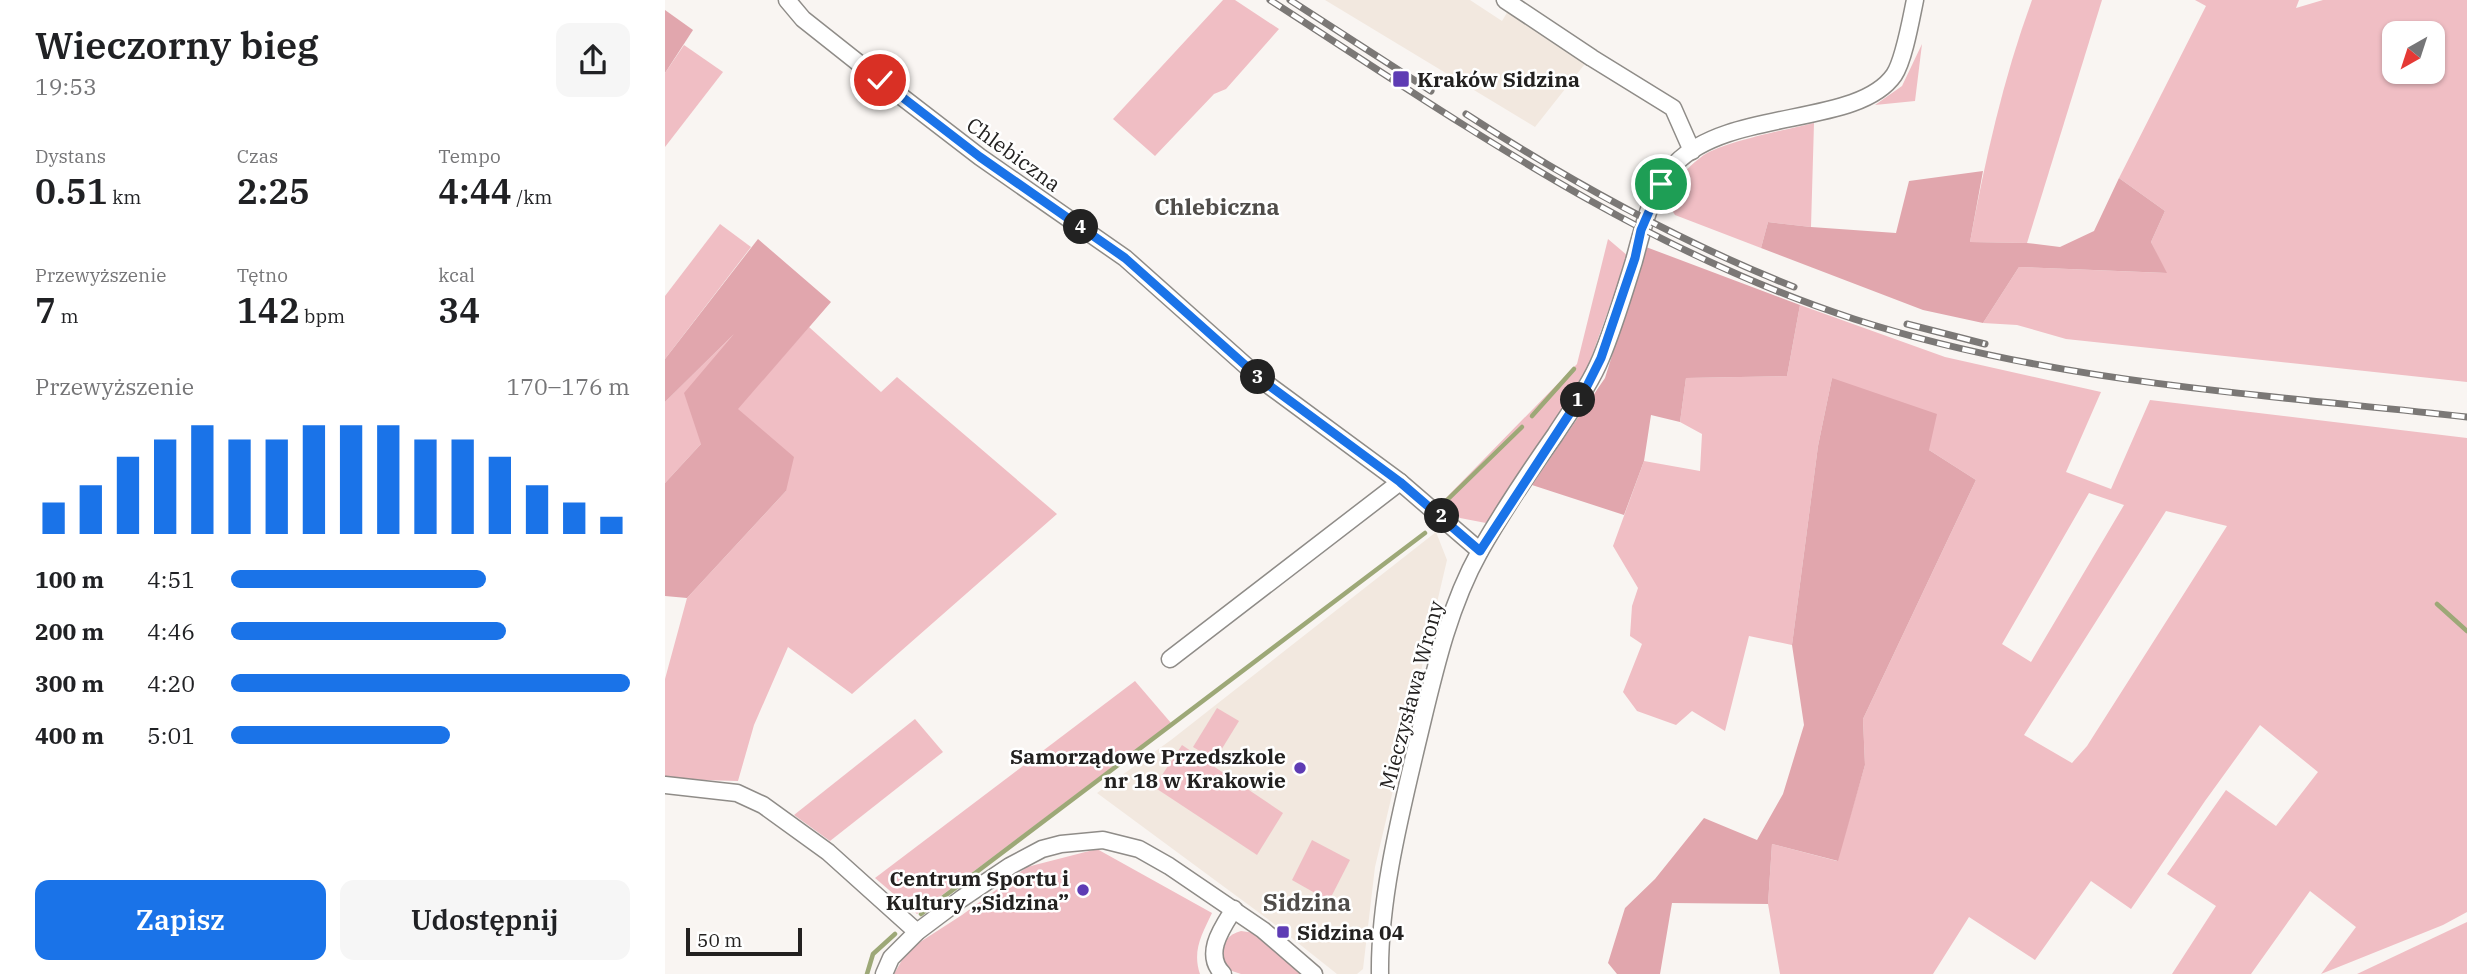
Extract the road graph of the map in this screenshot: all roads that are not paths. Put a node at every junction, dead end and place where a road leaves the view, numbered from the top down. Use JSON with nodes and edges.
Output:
{"nodes":[{"id":1,"x":787,"y":0,"type":"edge"},
{"id":2,"x":1505,"y":0,"type":"edge"},
{"id":3,"x":1915,"y":0,"type":"edge"},
{"id":4,"x":1692,"y":151,"type":"junction"},
{"id":5,"x":1400,"y":482,"type":"junction"},
{"id":6,"x":1480,"y":551,"type":"junction"},
{"id":7,"x":1170,"y":659,"type":"dead end"},
{"id":8,"x":665,"y":785,"type":"edge"},
{"id":9,"x":1234,"y":909,"type":"junction"},
{"id":10,"x":917,"y":932,"type":"junction"},
{"id":11,"x":884,"y":974,"type":"edge"},
{"id":12,"x":1223,"y":974,"type":"edge"},
{"id":13,"x":1314,"y":974,"type":"edge"},
{"id":14,"x":1380,"y":974,"type":"edge"}],
"edges":[{"from":1,"to":5,"type":"street","name":"Chlebiczna"},
{"from":2,"to":4,"type":"street"},
{"from":3,"to":4,"type":"street","name":"Mieczysława Wrony"},
{"from":4,"to":6,"type":"street","name":"Mieczysława Wrony"},
{"from":5,"to":6,"type":"street","name":"Chlebiczna"},
{"from":5,"to":7,"type":"street"},
{"from":6,"to":14,"type":"street","name":"Mieczysława Wrony"},
{"from":8,"to":10,"type":"street"},
{"from":9,"to":10,"type":"street"},
{"from":9,"to":12,"type":"street"},
{"from":9,"to":13,"type":"street"},
{"from":10,"to":11,"type":"street"}]}
